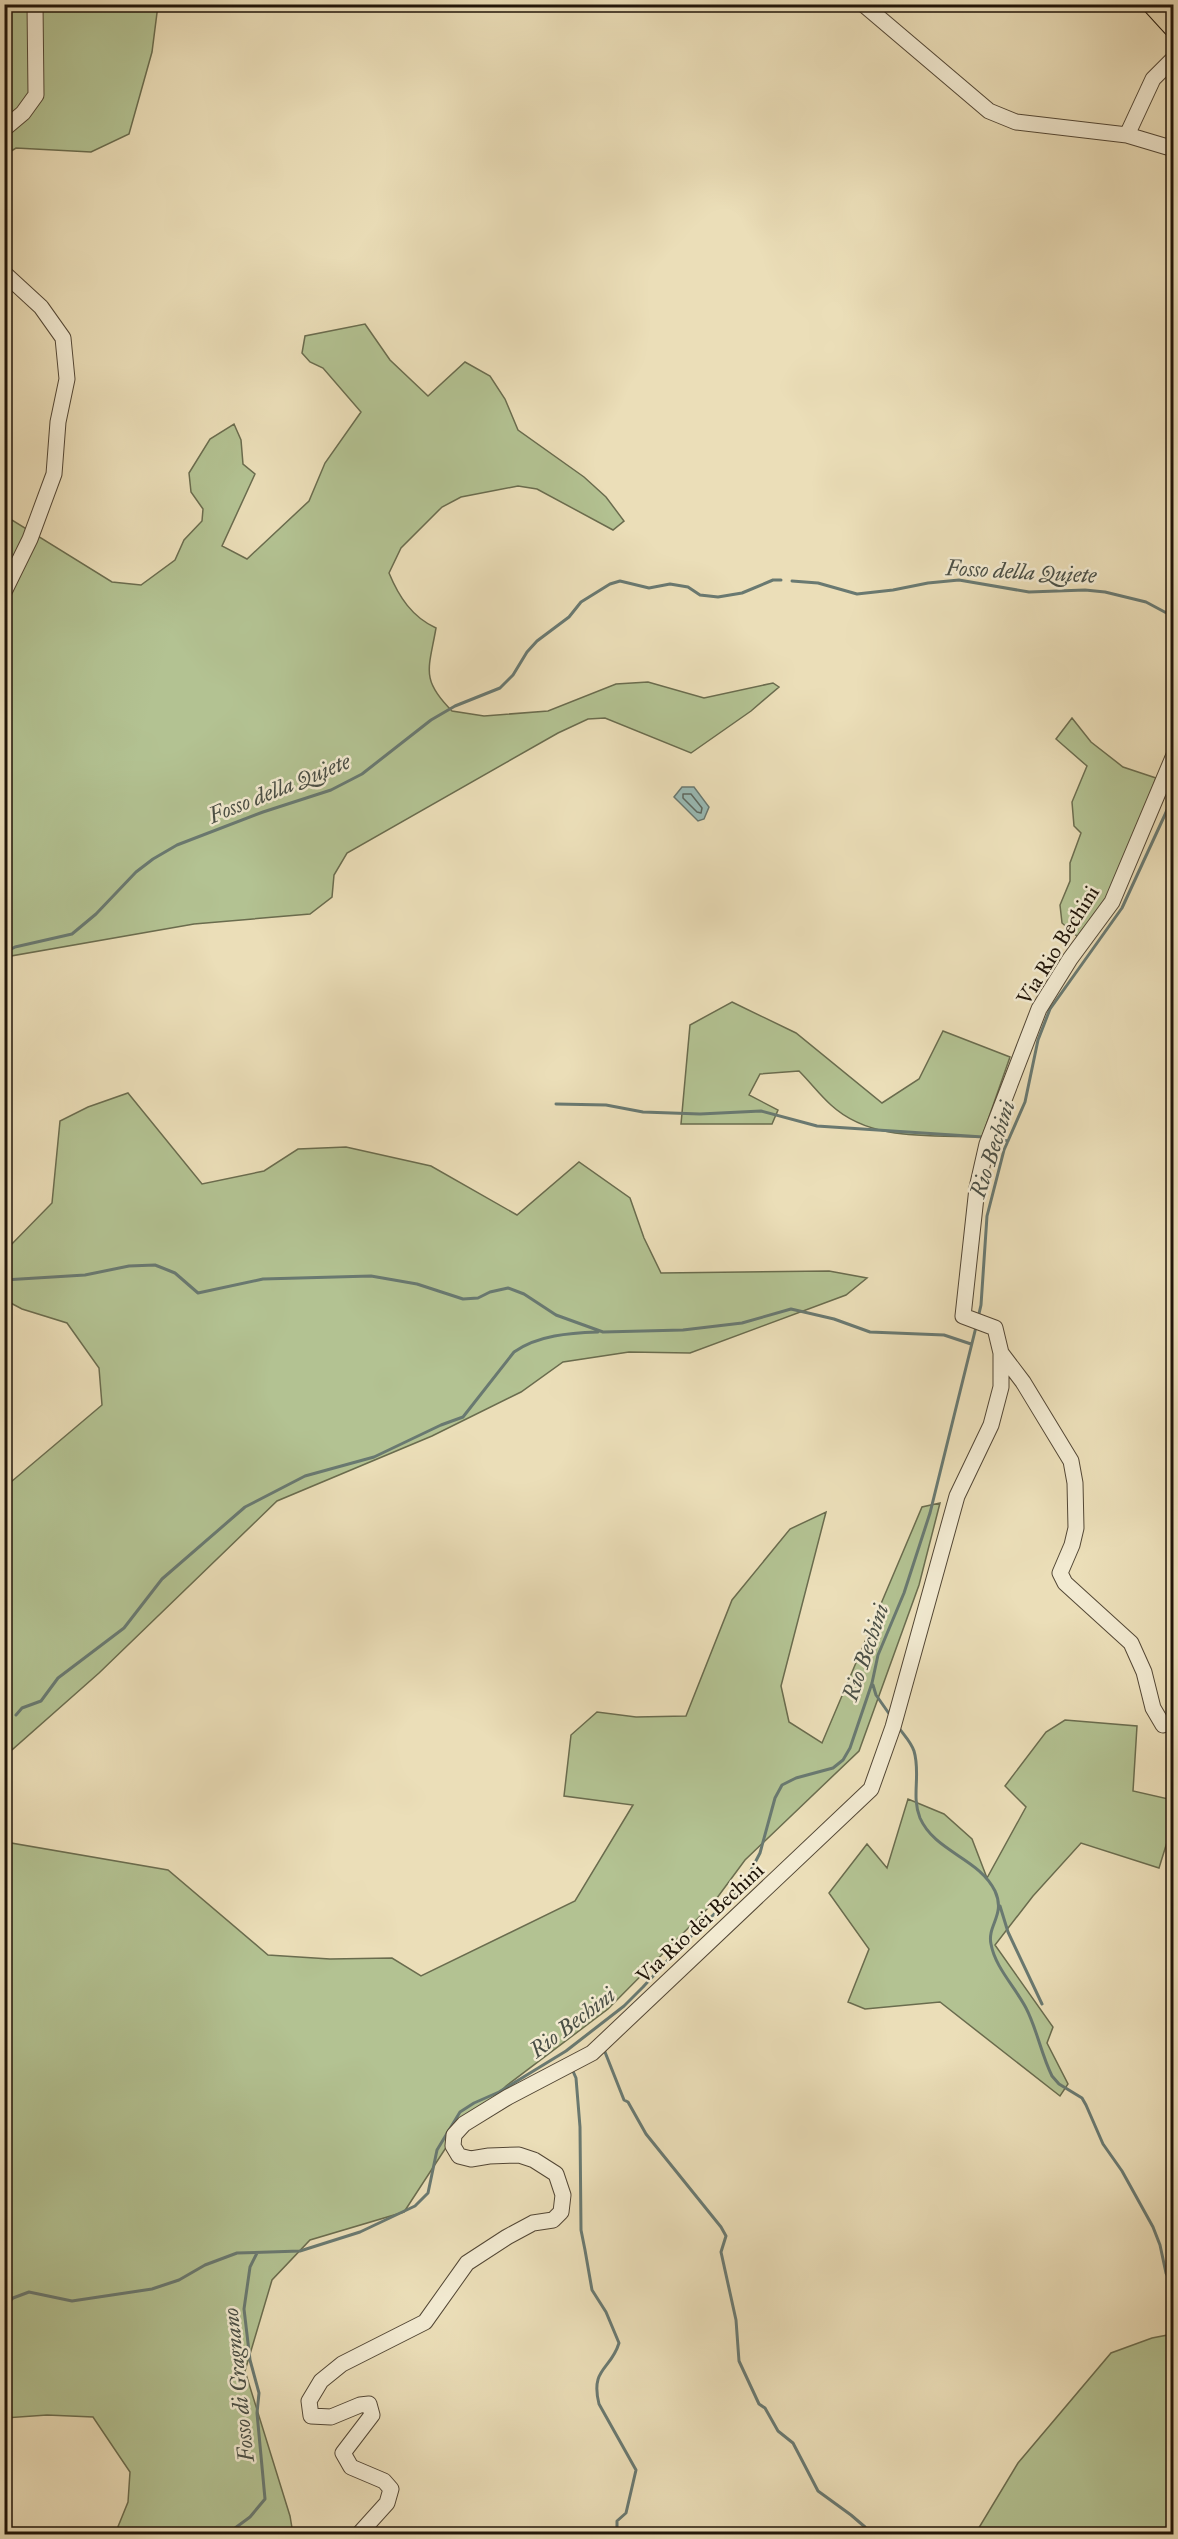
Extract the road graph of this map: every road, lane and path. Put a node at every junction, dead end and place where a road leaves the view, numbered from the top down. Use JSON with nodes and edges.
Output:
{"nodes":[{"id":1,"x":35,"y":4,"type":"edge"},
{"id":2,"x":863,"y":4,"type":"edge"},
{"id":3,"x":1153,"y":4,"type":"edge"},
{"id":4,"x":1173,"y":27,"type":"edge"},
{"id":5,"x":1171,"y":60,"type":"edge"},
{"id":6,"x":4,"y":129,"type":"edge"},
{"id":7,"x":1127,"y":135,"type":"junction"},
{"id":8,"x":1173,"y":149,"type":"edge"},
{"id":9,"x":4,"y":273,"type":"edge"},
{"id":10,"x":4,"y":592,"type":"edge"},
{"id":11,"x":1173,"y":755,"type":"edge"},
{"id":12,"x":976,"y":1321,"type":"joint"},
{"id":13,"x":1001,"y":1353,"type":"junction"},
{"id":14,"x":1173,"y":1720,"type":"edge"},
{"id":15,"x":358,"y":2535,"type":"edge"}],
"edges":[{"from":1,"to":6,"type":"street"},
{"from":2,"to":7,"type":"street"},
{"from":3,"to":4,"type":"highway"},
{"from":5,"to":7,"type":"street"},
{"from":7,"to":8,"type":"street"},
{"from":9,"to":10,"type":"street"},
{"from":11,"to":12,"type":"street","name":"Via Rio Bechini"},
{"from":12,"to":13,"type":"street","name":"Via Rio dei Bechini"},
{"from":13,"to":14,"type":"street"},
{"from":13,"to":15,"type":"street","name":"Via Rio dei Bechini"}]}
